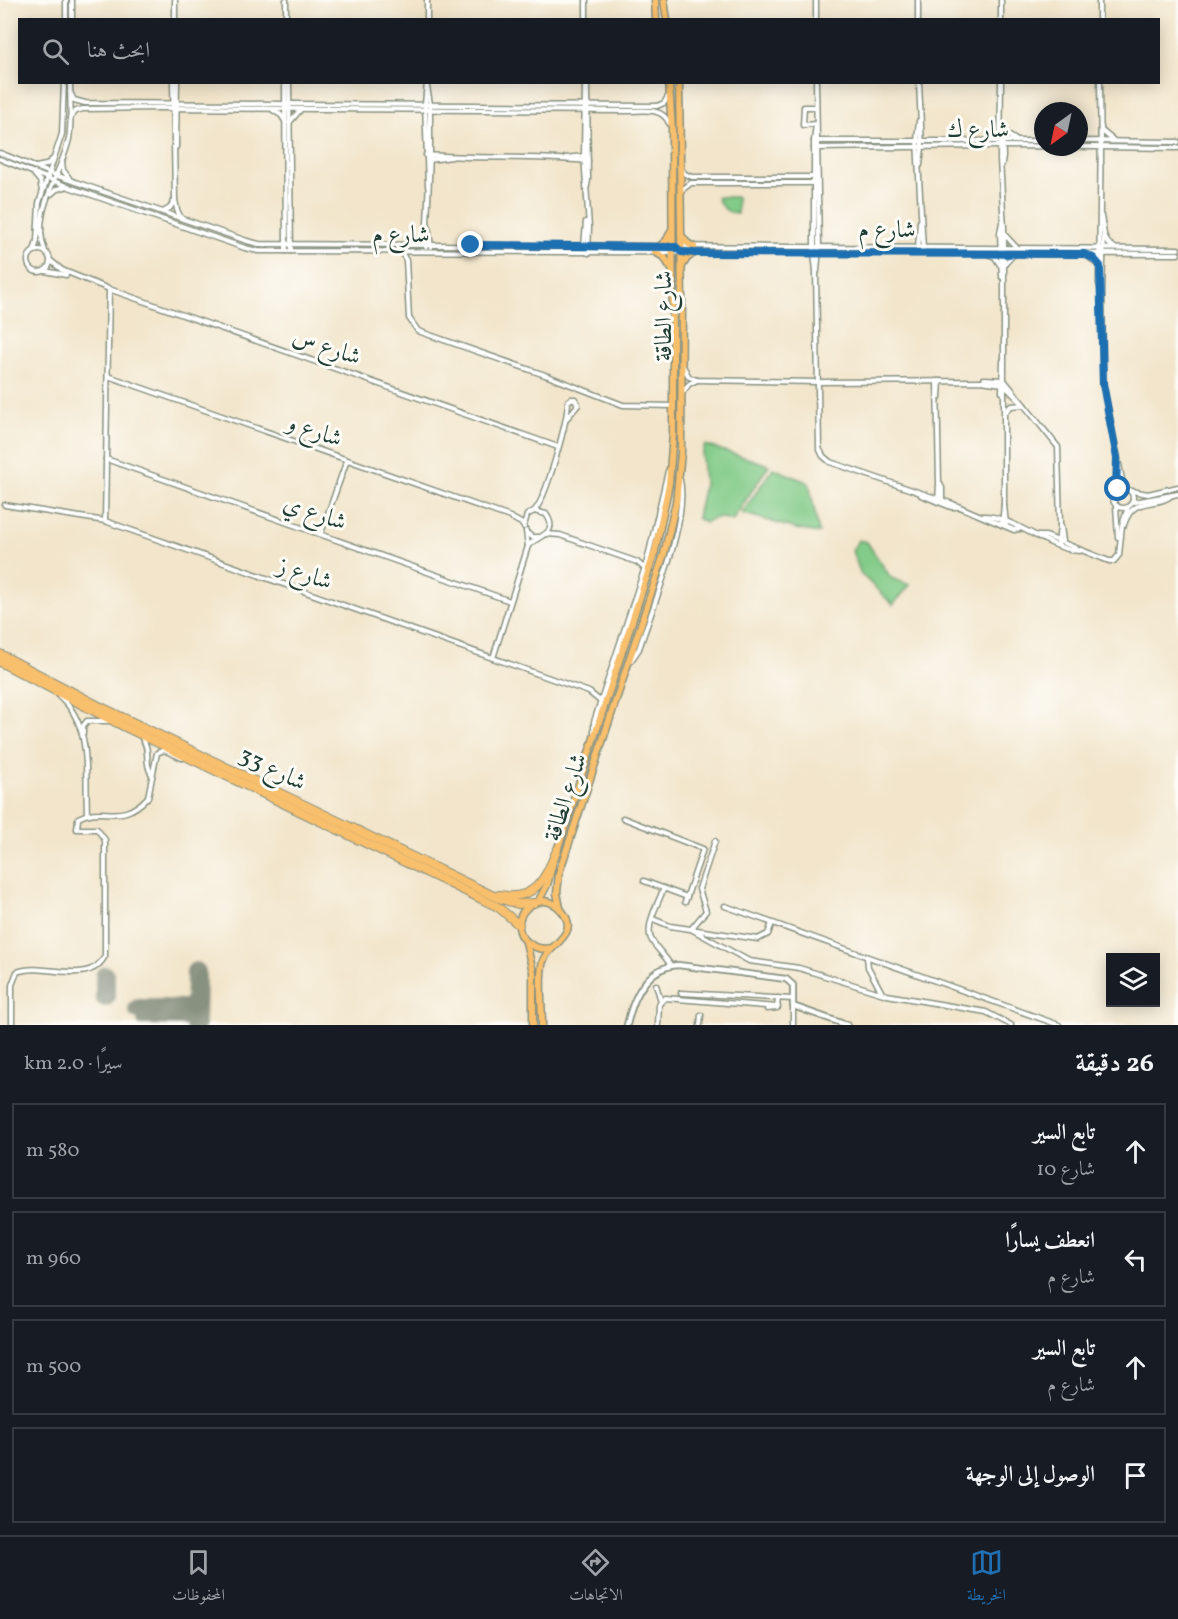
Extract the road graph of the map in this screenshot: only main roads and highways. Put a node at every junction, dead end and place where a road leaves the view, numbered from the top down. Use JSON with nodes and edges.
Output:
{"nodes":[{"id":1,"x":655,"y":0,"type":"edge"},
{"id":2,"x":664,"y":0,"type":"edge"},
{"id":3,"x":656,"y":18,"type":"edge"},
{"id":4,"x":667,"y":18,"type":"edge"},
{"id":5,"x":669,"y":84,"type":"edge"},
{"id":6,"x":678,"y":84,"type":"edge"},
{"id":7,"x":672,"y":196,"type":"junction"},
{"id":8,"x":672,"y":231,"type":"junction"},
{"id":9,"x":680,"y":233,"type":"junction"},
{"id":10,"x":676,"y":250,"type":"junction"},
{"id":11,"x":681,"y":270,"type":"junction"},
{"id":12,"x":672,"y":272,"type":"junction"},
{"id":13,"x":681,"y":321,"type":"junction"},
{"id":14,"x":0,"y":654,"type":"edge"},
{"id":15,"x":0,"y":662,"type":"edge"},
{"id":16,"x":557,"y":850,"type":"junction"},
{"id":17,"x":479,"y":888,"type":"junction"},
{"id":18,"x":536,"y":903,"type":"junction"},
{"id":19,"x":560,"y":908,"type":"junction"},
{"id":20,"x":519,"y":925,"type":"junction"},
{"id":21,"x":526,"y":941,"type":"junction"},
{"id":22,"x":552,"y":948,"type":"junction"},
{"id":23,"x":533,"y":1025,"type":"edge"},
{"id":24,"x":542,"y":1025,"type":"edge"}],
"edges":[{"from":1,"to":3,"type":"main road"},
{"from":2,"to":4,"type":"main road"},
{"from":5,"to":7,"type":"main road","name":"شارع الطاقة"},
{"from":6,"to":9,"type":"main road","name":"شارع الطاقة"},
{"from":7,"to":8,"type":"main road","name":"شارع الطاقة"},
{"from":7,"to":10,"type":"main road"},
{"from":8,"to":10,"type":"main road","name":"شارع الطاقة"},
{"from":8,"to":12,"type":"main road"},
{"from":9,"to":10,"type":"main road","name":"شارع الطاقة"},
{"from":9,"to":11,"type":"main road"},
{"from":10,"to":11,"type":"main road","name":"شارع الطاقة"},
{"from":10,"to":12,"type":"main road","name":"شارع الطاقة"},
{"from":10,"to":13,"type":"main road"},
{"from":11,"to":13,"type":"main road","name":"شارع الطاقة"},
{"from":12,"to":16,"type":"main road","name":"شارع الطاقة"},
{"from":13,"to":19,"type":"main road","name":"شارع الطاقة"},
{"from":14,"to":17,"type":"highway","name":"شارع 33"},
{"from":15,"to":20,"type":"highway","name":"شارع 33"},
{"from":16,"to":17,"type":"highway"},
{"from":16,"to":18,"type":"main road","name":"شارع الطاقة"},
{"from":17,"to":18,"type":"highway","name":"شارع 33"},
{"from":18,"to":19,"type":"main road"},
{"from":18,"to":20,"type":"main road"},
{"from":19,"to":22,"type":"main road"},
{"from":20,"to":21,"type":"main road"},
{"from":21,"to":22,"type":"main road"},
{"from":21,"to":23,"type":"main road"},
{"from":22,"to":24,"type":"main road"}]}
